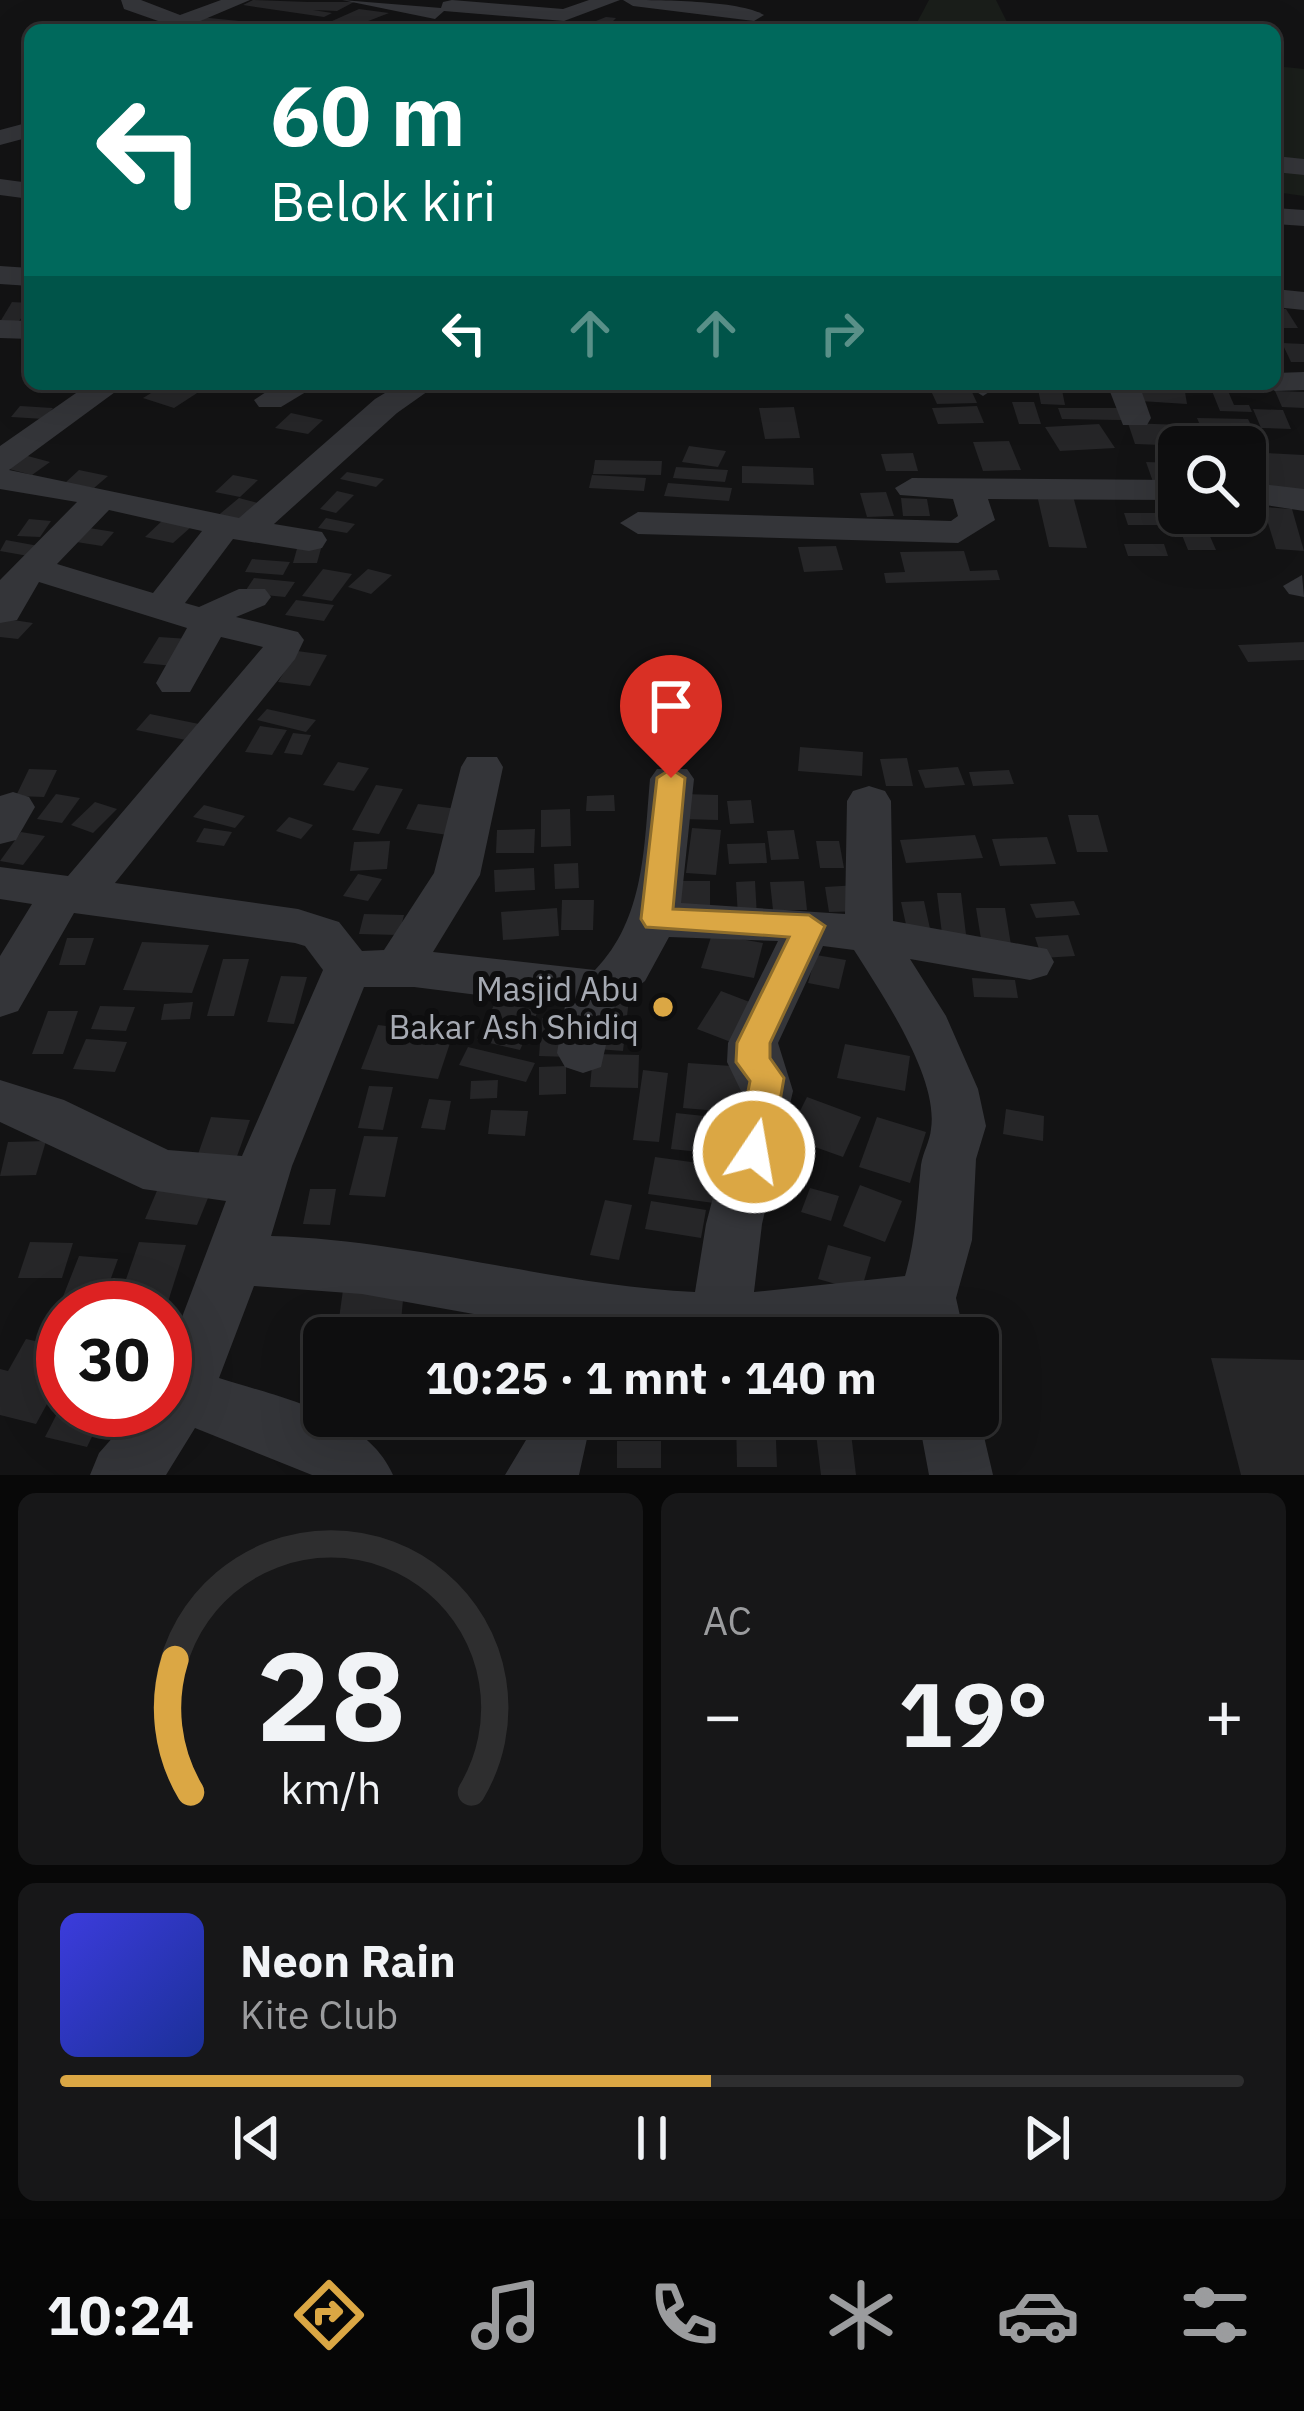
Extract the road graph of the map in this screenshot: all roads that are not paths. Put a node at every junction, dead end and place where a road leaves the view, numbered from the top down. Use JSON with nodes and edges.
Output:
{"nodes":[{"id":1,"x":131,"y":0,"type":"edge"},
{"id":2,"x":240,"y":0,"type":"edge"},
{"id":3,"x":352,"y":0,"type":"edge"},
{"id":4,"x":610,"y":0,"type":"edge"},
{"id":5,"x":633,"y":0,"type":"edge"},
{"id":6,"x":361,"y":2,"type":"edge"},
{"id":7,"x":447,"y":6,"type":"edge"},
{"id":8,"x":755,"y":15,"type":"edge"},
{"id":9,"x":331,"y":17,"type":"dead end"},
{"id":10,"x":557,"y":22,"type":"edge"},
{"id":11,"x":172,"y":24,"type":"edge"},
{"id":12,"x":185,"y":24,"type":"edge"},
{"id":13,"x":416,"y":24,"type":"edge"},
{"id":14,"x":102,"y":390,"type":"edge"},
{"id":15,"x":291,"y":390,"type":"edge"},
{"id":16,"x":412,"y":390,"type":"edge"},
{"id":17,"x":1125,"y":390,"type":"edge"},
{"id":18,"x":270,"y":400,"type":"dead end"},
{"id":19,"x":1135,"y":418,"type":"dead end"},
{"id":20,"x":0,"y":436,"type":"edge"},
{"id":21,"x":35,"y":437,"type":"junction"},
{"id":22,"x":0,"y":462,"type":"edge"},
{"id":23,"x":0,"y":479,"type":"edge"},
{"id":24,"x":912,"y":488,"type":"dead end"},
{"id":25,"x":1158,"y":490,"type":"edge"},
{"id":26,"x":981,"y":492,"type":"junction"},
{"id":27,"x":1266,"y":495,"type":"edge"},
{"id":28,"x":102,"y":497,"type":"junction"},
{"id":29,"x":1304,"y":500,"type":"edge"},
{"id":30,"x":638,"y":523,"type":"dead end"},
{"id":31,"x":234,"y":530,"type":"junction"},
{"id":32,"x":309,"y":540,"type":"dead end"},
{"id":33,"x":32,"y":568,"type":"junction"},
{"id":34,"x":252,"y":597,"type":"dead end"},
{"id":35,"x":163,"y":605,"type":"junction"},
{"id":36,"x":3,"y":612,"type":"edge"},
{"id":37,"x":207,"y":622,"type":"junction"},
{"id":38,"x":176,"y":683,"type":"dead end"},
{"id":39,"x":482,"y":767,"type":"dead end"},
{"id":40,"x":671,"y":778,"type":"dead end"},
{"id":41,"x":869,"y":801,"type":"dead end"},
{"id":42,"x":0,"y":883,"type":"edge"},
{"id":43,"x":69,"y":896,"type":"junction"},
{"id":44,"x":656,"y":919,"type":"junction"},
{"id":45,"x":809,"y":926,"type":"junction"},
{"id":46,"x":869,"y":934,"type":"junction"},
{"id":47,"x":1030,"y":962,"type":"dead end"},
{"id":48,"x":376,"y":966,"type":"junction"},
{"id":49,"x":593,"y":989,"type":"junction"},
{"id":50,"x":0,"y":998,"type":"edge"},
{"id":51,"x":584,"y":1053,"type":"dead end"},
{"id":52,"x":0,"y":1101,"type":"edge"},
{"id":53,"x":260,"y":1180,"type":"junction"},
{"id":54,"x":235,"y":1261,"type":"junction"},
{"id":55,"x":553,"y":1317,"type":"edge"},
{"id":56,"x":721,"y":1317,"type":"edge"},
{"id":57,"x":740,"y":1317,"type":"edge"},
{"id":58,"x":924,"y":1317,"type":"edge"},
{"id":59,"x":931,"y":1317,"type":"edge"},
{"id":60,"x":192,"y":1369,"type":"edge"},
{"id":61,"x":192,"y":1398,"type":"edge"},
{"id":62,"x":150,"y":1437,"type":"edge"},
{"id":63,"x":558,"y":1437,"type":"edge"},
{"id":64,"x":954,"y":1437,"type":"edge"},
{"id":65,"x":122,"y":1475,"type":"edge"},
{"id":66,"x":361,"y":1475,"type":"edge"},
{"id":67,"x":537,"y":1475,"type":"edge"},
{"id":68,"x":961,"y":1475,"type":"edge"}],
"edges":[{"from":1,"to":11,"type":"street"},
{"from":2,"to":12,"type":"street"},
{"from":3,"to":6,"type":"street"},
{"from":4,"to":10,"type":"street"},
{"from":5,"to":8,"type":"street"},
{"from":6,"to":7,"type":"street"},
{"from":6,"to":9,"type":"street"},
{"from":7,"to":10,"type":"street"},
{"from":7,"to":13,"type":"street"},
{"from":14,"to":21,"type":"street"},
{"from":15,"to":18,"type":"street"},
{"from":16,"to":31,"type":"street"},
{"from":17,"to":19,"type":"street"},
{"from":20,"to":21,"type":"street"},
{"from":21,"to":22,"type":"street"},
{"from":23,"to":28,"type":"street"},
{"from":24,"to":26,"type":"street"},
{"from":25,"to":26,"type":"street"},
{"from":26,"to":30,"type":"street"},
{"from":27,"to":29,"type":"street"},
{"from":28,"to":31,"type":"street"},
{"from":28,"to":33,"type":"street"},
{"from":31,"to":32,"type":"street"},
{"from":31,"to":35,"type":"street"},
{"from":33,"to":35,"type":"street"},
{"from":33,"to":36,"type":"street"},
{"from":34,"to":37,"type":"street"},
{"from":35,"to":37,"type":"street"},
{"from":37,"to":38,"type":"street"},
{"from":37,"to":43,"type":"street"},
{"from":39,"to":48,"type":"street"},
{"from":40,"to":44,"type":"street"},
{"from":41,"to":46,"type":"street"},
{"from":42,"to":43,"type":"street"},
{"from":43,"to":48,"type":"street"},
{"from":43,"to":50,"type":"street"},
{"from":44,"to":45,"type":"street"},
{"from":44,"to":49,"type":"street"},
{"from":45,"to":46,"type":"street"},
{"from":45,"to":56,"type":"street"},
{"from":46,"to":47,"type":"street"},
{"from":46,"to":59,"type":"street"},
{"from":48,"to":49,"type":"street"},
{"from":48,"to":53,"type":"street"},
{"from":49,"to":51,"type":"street"},
{"from":52,"to":53,"type":"street"},
{"from":53,"to":54,"type":"street"},
{"from":54,"to":55,"type":"street"},
{"from":54,"to":60,"type":"street"},
{"from":57,"to":58,"type":"street"},
{"from":61,"to":66,"type":"street"},
{"from":62,"to":65,"type":"street"},
{"from":63,"to":67,"type":"street"},
{"from":64,"to":68,"type":"street"}]}
